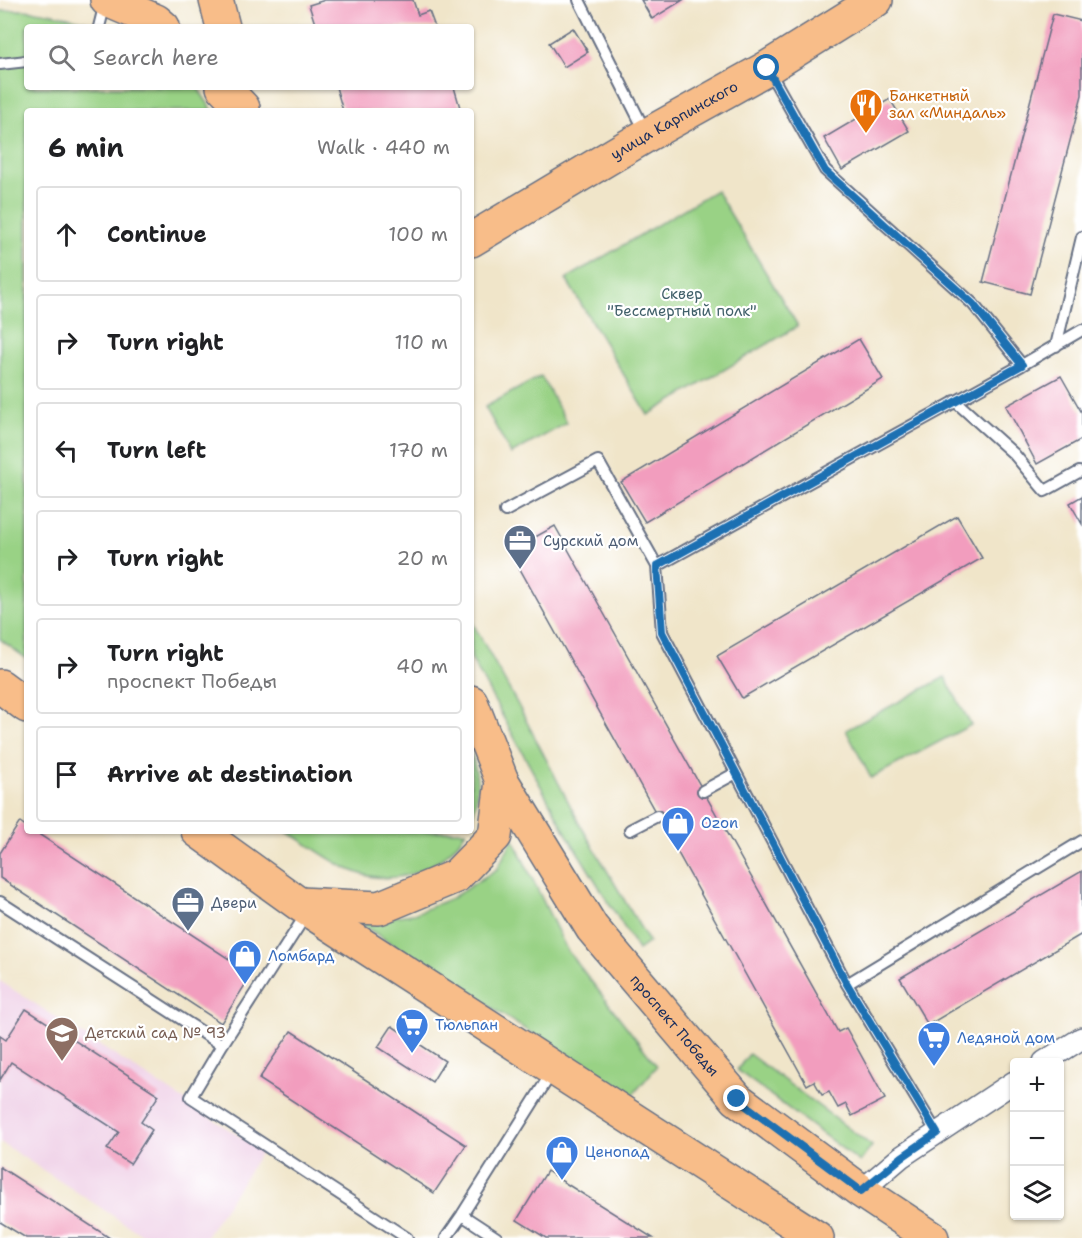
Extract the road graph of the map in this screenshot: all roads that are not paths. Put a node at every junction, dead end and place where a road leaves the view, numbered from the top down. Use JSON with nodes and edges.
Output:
{"nodes":[{"id":1,"x":106,"y":0,"type":"edge"},
{"id":2,"x":216,"y":0,"type":"edge"},
{"id":3,"x":579,"y":0,"type":"edge"},
{"id":4,"x":876,"y":0,"type":"edge"},
{"id":5,"x":100,"y":24,"type":"edge"},
{"id":6,"x":160,"y":24,"type":"edge"},
{"id":7,"x":222,"y":24,"type":"edge"},
{"id":8,"x":24,"y":61,"type":"edge"},
{"id":9,"x":0,"y":64,"type":"edge"},
{"id":10,"x":767,"y":68,"type":"junction"},
{"id":11,"x":647,"y":135,"type":"junction"},
{"id":12,"x":1082,"y":237,"type":"edge"},
{"id":13,"x":474,"y":238,"type":"edge"},
{"id":14,"x":1082,"y":330,"type":"edge"},
{"id":15,"x":1056,"y":346,"type":"junction"},
{"id":16,"x":1022,"y":365,"type":"junction"},
{"id":17,"x":955,"y":401,"type":"junction"},
{"id":18,"x":1078,"y":472,"type":"dead end"},
{"id":19,"x":505,"y":511,"type":"dead end"},
{"id":20,"x":657,"y":566,"type":"junction"},
{"id":21,"x":474,"y":710,"type":"edge"},
{"id":22,"x":736,"y":773,"type":"junction"},
{"id":23,"x":502,"y":781,"type":"junction"},
{"id":24,"x":703,"y":791,"type":"dead end"},
{"id":25,"x":657,"y":816,"type":"dead end"},
{"id":26,"x":630,"y":830,"type":"dead end"},
{"id":27,"x":202,"y":834,"type":"edge"},
{"id":28,"x":1082,"y":841,"type":"edge"},
{"id":29,"x":0,"y":902,"type":"edge"},
{"id":30,"x":304,"y":908,"type":"junction"},
{"id":31,"x":847,"y":984,"type":"junction"},
{"id":32,"x":1082,"y":1038,"type":"edge"},
{"id":33,"x":222,"y":1044,"type":"junction"},
{"id":34,"x":1050,"y":1058,"type":"edge"},
{"id":35,"x":554,"y":1069,"type":"junction"},
{"id":36,"x":1010,"y":1085,"type":"edge"},
{"id":37,"x":937,"y":1133,"type":"junction"},
{"id":38,"x":861,"y":1191,"type":"junction"},
{"id":39,"x":462,"y":1215,"type":"junction"},
{"id":40,"x":407,"y":1238,"type":"edge"},
{"id":41,"x":446,"y":1238,"type":"edge"},
{"id":42,"x":497,"y":1238,"type":"edge"},
{"id":43,"x":817,"y":1238,"type":"edge"},
{"id":44,"x":932,"y":1238,"type":"edge"}],
"edges":[{"from":1,"to":5,"type":"lane"},
{"from":1,"to":6,"type":"main road"},
{"from":2,"to":7,"type":"main road"},
{"from":3,"to":11,"type":"lane"},
{"from":4,"to":10,"type":"main road","name":"улица Карпинского"},
{"from":8,"to":9,"type":"lane"},
{"from":10,"to":11,"type":"main road","name":"улица Карпинского"},
{"from":10,"to":16,"type":"lane"},
{"from":11,"to":13,"type":"main road","name":"улица Карпинского"},
{"from":12,"to":15,"type":"lane"},
{"from":14,"to":15,"type":"lane"},
{"from":15,"to":16,"type":"lane"},
{"from":16,"to":17,"type":"lane"},
{"from":17,"to":18,"type":"lane"},
{"from":17,"to":20,"type":"lane"},
{"from":19,"to":20,"type":"lane"},
{"from":20,"to":22,"type":"lane"},
{"from":21,"to":23,"type":"main road","name":"проспект Победы"},
{"from":22,"to":24,"type":"lane"},
{"from":22,"to":31,"type":"lane"},
{"from":23,"to":30,"type":"main road"},
{"from":23,"to":38,"type":"main road","name":"проспект Победы"},
{"from":25,"to":26,"type":"lane"},
{"from":27,"to":30,"type":"main road"},
{"from":28,"to":31,"type":"lane"},
{"from":29,"to":33,"type":"lane"},
{"from":30,"to":33,"type":"lane"},
{"from":30,"to":35,"type":"main road"},
{"from":31,"to":37,"type":"lane"},
{"from":32,"to":34,"type":"street"},
{"from":33,"to":40,"type":"lane"},
{"from":35,"to":39,"type":"lane"},
{"from":35,"to":43,"type":"main road"},
{"from":36,"to":37,"type":"street"},
{"from":37,"to":38,"type":"street"},
{"from":38,"to":44,"type":"main road","name":"проспект Победы"},
{"from":39,"to":41,"type":"lane"},
{"from":39,"to":42,"type":"lane"}]}
